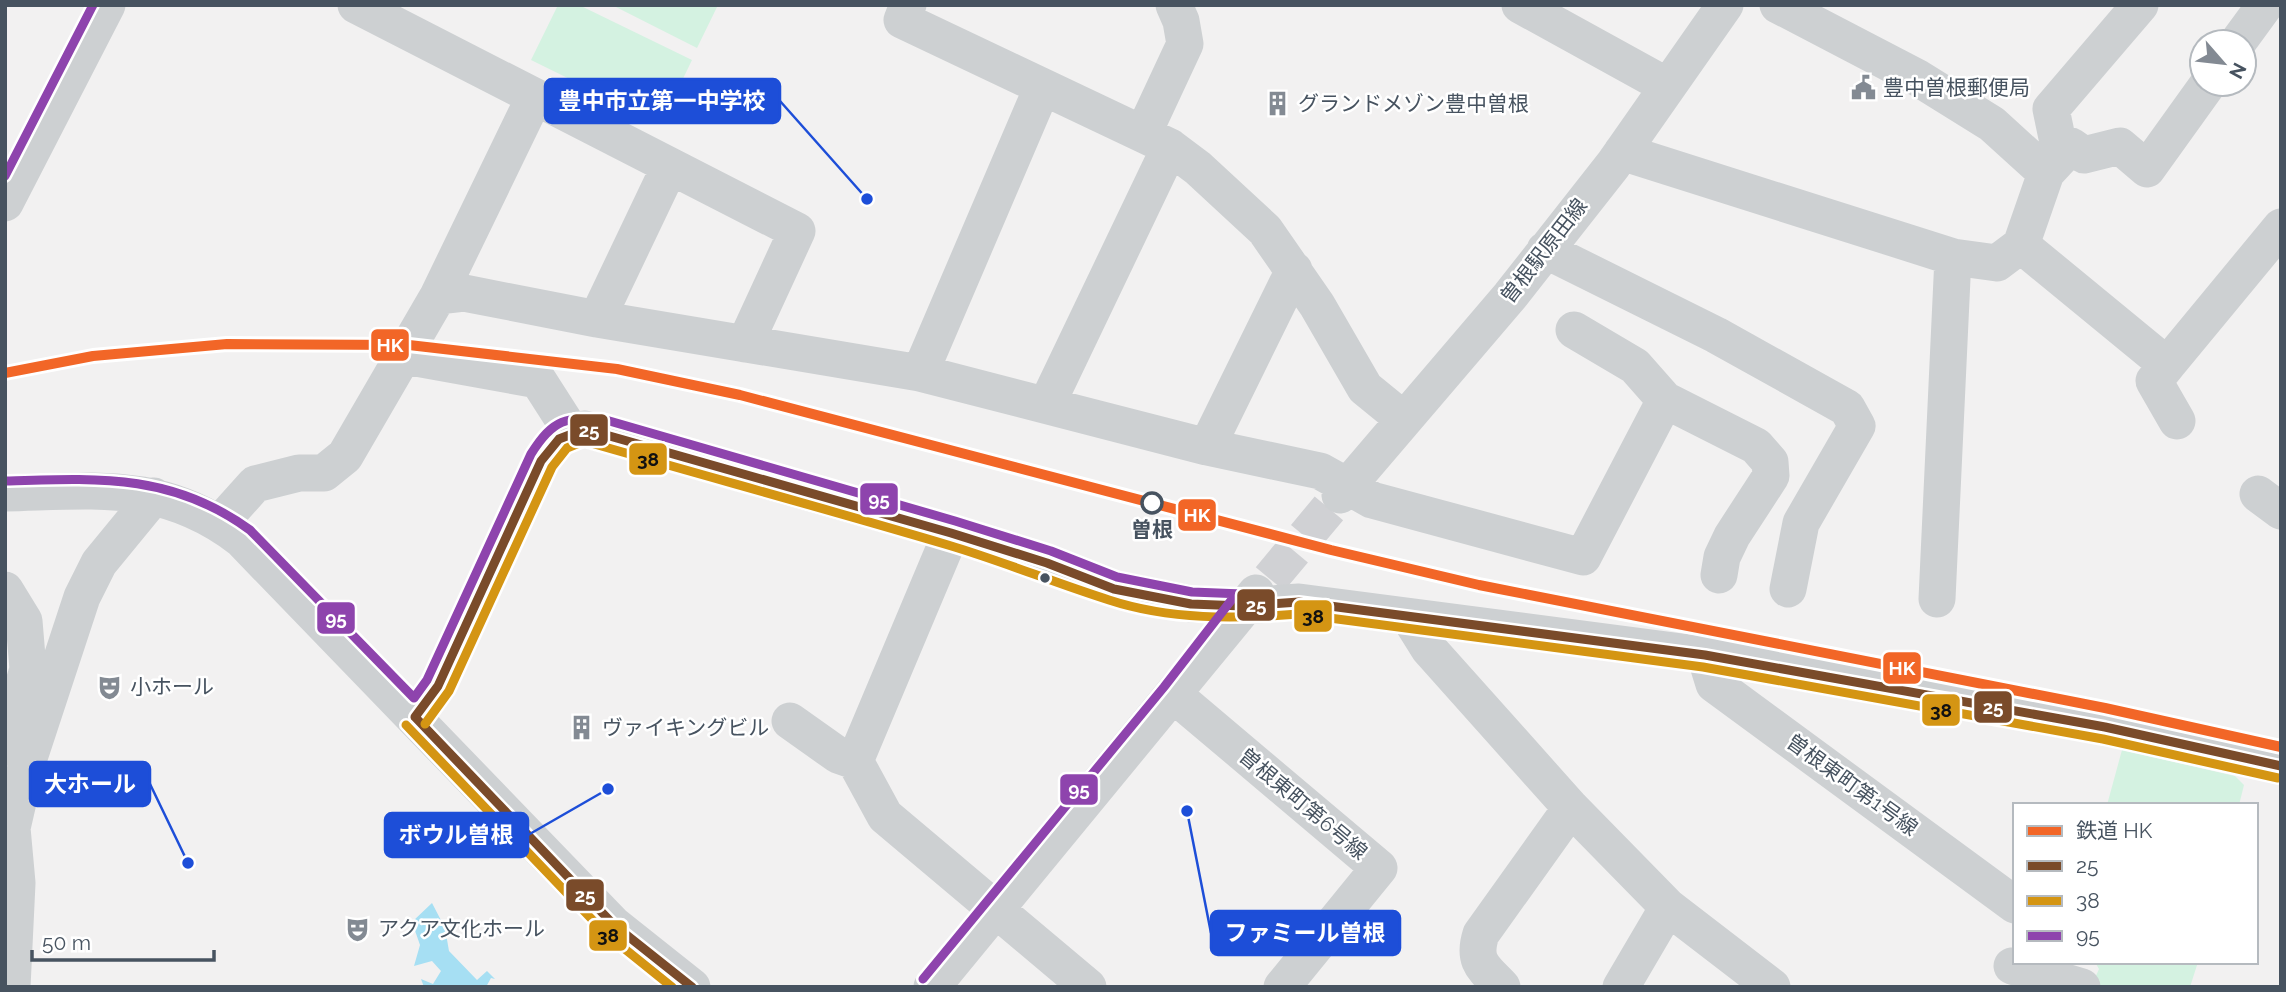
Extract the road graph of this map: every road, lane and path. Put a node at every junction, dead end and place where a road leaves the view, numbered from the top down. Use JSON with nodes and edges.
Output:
{"nodes":[{"id":1,"x":107,"y":5,"type":"edge"},
{"id":2,"x":356,"y":5,"type":"edge"},
{"id":3,"x":908,"y":5,"type":"edge"},
{"id":4,"x":1174,"y":5,"type":"edge"},
{"id":5,"x":1520,"y":5,"type":"edge"},
{"id":6,"x":1725,"y":5,"type":"edge"},
{"id":7,"x":1778,"y":5,"type":"edge"},
{"id":8,"x":2140,"y":5,"type":"edge"},
{"id":9,"x":2265,"y":5,"type":"edge"},
{"id":10,"x":2248,"y":28,"type":"edge"},
{"id":11,"x":1667,"y":86,"type":"junction"},
{"id":12,"x":1042,"y":88,"type":"junction"},
{"id":13,"x":534,"y":98,"type":"junction"},
{"id":14,"x":2198,"y":98,"type":"edge"},
{"id":15,"x":1156,"y":141,"type":"junction"},
{"id":16,"x":1622,"y":152,"type":"junction"},
{"id":17,"x":2054,"y":165,"type":"junction"},
{"id":18,"x":669,"y":168,"type":"junction"},
{"id":19,"x":5,"y":203,"type":"edge"},
{"id":20,"x":2281,"y":227,"type":"edge"},
{"id":21,"x":2021,"y":245,"type":"junction"},
{"id":22,"x":1545,"y":250,"type":"junction"},
{"id":23,"x":1953,"y":257,"type":"junction"},
{"id":24,"x":1294,"y":270,"type":"junction"},
{"id":25,"x":438,"y":296,"type":"junction"},
{"id":26,"x":597,"y":319,"type":"junction"},
{"id":27,"x":1574,"y":330,"type":"dead end"},
{"id":28,"x":745,"y":344,"type":"junction"},
{"id":29,"x":405,"y":356,"type":"junction"},
{"id":30,"x":2167,"y":365,"type":"junction"},
{"id":31,"x":920,"y":373,"type":"junction"},
{"id":32,"x":1665,"y":400,"type":"junction"},
{"id":33,"x":1047,"y":404,"type":"junction"},
{"id":34,"x":1403,"y":419,"type":"junction"},
{"id":35,"x":2177,"y":421,"type":"dead end"},
{"id":36,"x":570,"y":430,"type":"junction"},
{"id":37,"x":1207,"y":447,"type":"junction"},
{"id":38,"x":1344,"y":490,"type":"junction"},
{"id":39,"x":5,"y":493,"type":"edge"},
{"id":40,"x":154,"y":496,"type":"junction"},
{"id":41,"x":220,"y":523,"type":"junction"},
{"id":42,"x":951,"y":533,"type":"junction"},
{"id":43,"x":1719,"y":575,"type":"dead end"},
{"id":44,"x":1270,"y":579,"type":"tunnel mouth"},
{"id":45,"x":1788,"y":589,"type":"dead end"},
{"id":46,"x":5,"y":590,"type":"edge"},
{"id":47,"x":1937,"y":599,"type":"dead end"},
{"id":48,"x":1243,"y":607,"type":"junction"},
{"id":49,"x":1409,"y":617,"type":"junction"},
{"id":50,"x":1705,"y":655,"type":"junction"},
{"id":51,"x":1174,"y":695,"type":"junction"},
{"id":52,"x":415,"y":717,"type":"junction"},
{"id":53,"x":790,"y":721,"type":"dead end"},
{"id":54,"x":5,"y":747,"type":"edge"},
{"id":55,"x":855,"y":761,"type":"junction"},
{"id":56,"x":2281,"y":766,"type":"edge"},
{"id":57,"x":1571,"y":808,"type":"junction"},
{"id":58,"x":11,"y":871,"type":"edge"},
{"id":59,"x":2013,"y":904,"type":"edge"},
{"id":60,"x":1668,"y":907,"type":"junction"},
{"id":61,"x":996,"y":911,"type":"junction"},
{"id":62,"x":2011,"y":971,"type":"edge"},
{"id":63,"x":12,"y":987,"type":"edge"},
{"id":64,"x":692,"y":987,"type":"edge"},
{"id":65,"x":932,"y":987,"type":"edge"},
{"id":66,"x":1088,"y":987,"type":"edge"},
{"id":67,"x":1282,"y":987,"type":"edge"},
{"id":68,"x":1502,"y":987,"type":"edge"},
{"id":69,"x":1621,"y":987,"type":"edge"},
{"id":70,"x":1772,"y":987,"type":"edge"},
{"id":71,"x":2082,"y":987,"type":"edge"}],
"edges":[{"from":1,"to":19,"type":"street"},
{"from":2,"to":13,"type":"street"},
{"from":3,"to":12,"type":"street"},
{"from":4,"to":15,"type":"street"},
{"from":5,"to":11,"type":"street"},
{"from":6,"to":11,"type":"street","name":"曽根駅原田線"},
{"from":7,"to":17,"type":"street"},
{"from":8,"to":17,"type":"street"},
{"from":9,"to":10,"type":"street"},
{"from":11,"to":16,"type":"street","name":"曽根駅原田線"},
{"from":12,"to":15,"type":"street"},
{"from":12,"to":31,"type":"street"},
{"from":13,"to":18,"type":"street"},
{"from":13,"to":25,"type":"street"},
{"from":14,"to":17,"type":"street"},
{"from":15,"to":24,"type":"street"},
{"from":15,"to":33,"type":"street"},
{"from":16,"to":22,"type":"street","name":"曽根駅原田線"},
{"from":16,"to":23,"type":"street"},
{"from":17,"to":21,"type":"street"},
{"from":18,"to":26,"type":"street"},
{"from":18,"to":28,"type":"street"},
{"from":20,"to":30,"type":"street"},
{"from":21,"to":23,"type":"street"},
{"from":21,"to":30,"type":"street"},
{"from":22,"to":34,"type":"street","name":"曽根駅原田線"},
{"from":22,"to":45,"type":"street"},
{"from":23,"to":47,"type":"street"},
{"from":24,"to":34,"type":"street"},
{"from":24,"to":37,"type":"street"},
{"from":25,"to":26,"type":"street"},
{"from":25,"to":29,"type":"street"},
{"from":26,"to":28,"type":"street"},
{"from":27,"to":32,"type":"street"},
{"from":28,"to":31,"type":"street"},
{"from":29,"to":36,"type":"street"},
{"from":29,"to":41,"type":"street"},
{"from":30,"to":35,"type":"street"},
{"from":31,"to":33,"type":"street"},
{"from":32,"to":38,"type":"street"},
{"from":32,"to":43,"type":"street"},
{"from":33,"to":37,"type":"street"},
{"from":34,"to":38,"type":"street","name":"曽根駅原田線"},
{"from":36,"to":42,"type":"street"},
{"from":36,"to":52,"type":"street"},
{"from":37,"to":38,"type":"street"},
{"from":39,"to":40,"type":"street"},
{"from":40,"to":41,"type":"street"},
{"from":40,"to":58,"type":"street"},
{"from":41,"to":52,"type":"street"},
{"from":42,"to":48,"type":"street"},
{"from":42,"to":55,"type":"street"},
{"from":44,"to":48,"type":"street"},
{"from":46,"to":54,"type":"street"},
{"from":48,"to":49,"type":"street"},
{"from":48,"to":51,"type":"street"},
{"from":49,"to":50,"type":"street"},
{"from":49,"to":57,"type":"street"},
{"from":50,"to":56,"type":"street"},
{"from":50,"to":59,"type":"street","name":"曽根東町第1号線"},
{"from":51,"to":61,"type":"street"},
{"from":51,"to":67,"type":"street","name":"曽根東町第6号線"},
{"from":52,"to":64,"type":"street"},
{"from":53,"to":55,"type":"street"},
{"from":55,"to":61,"type":"street"},
{"from":57,"to":60,"type":"street"},
{"from":57,"to":68,"type":"street"},
{"from":58,"to":63,"type":"street"},
{"from":60,"to":69,"type":"street"},
{"from":60,"to":70,"type":"street"},
{"from":61,"to":65,"type":"street"},
{"from":61,"to":66,"type":"street"},
{"from":62,"to":71,"type":"street"}]}
